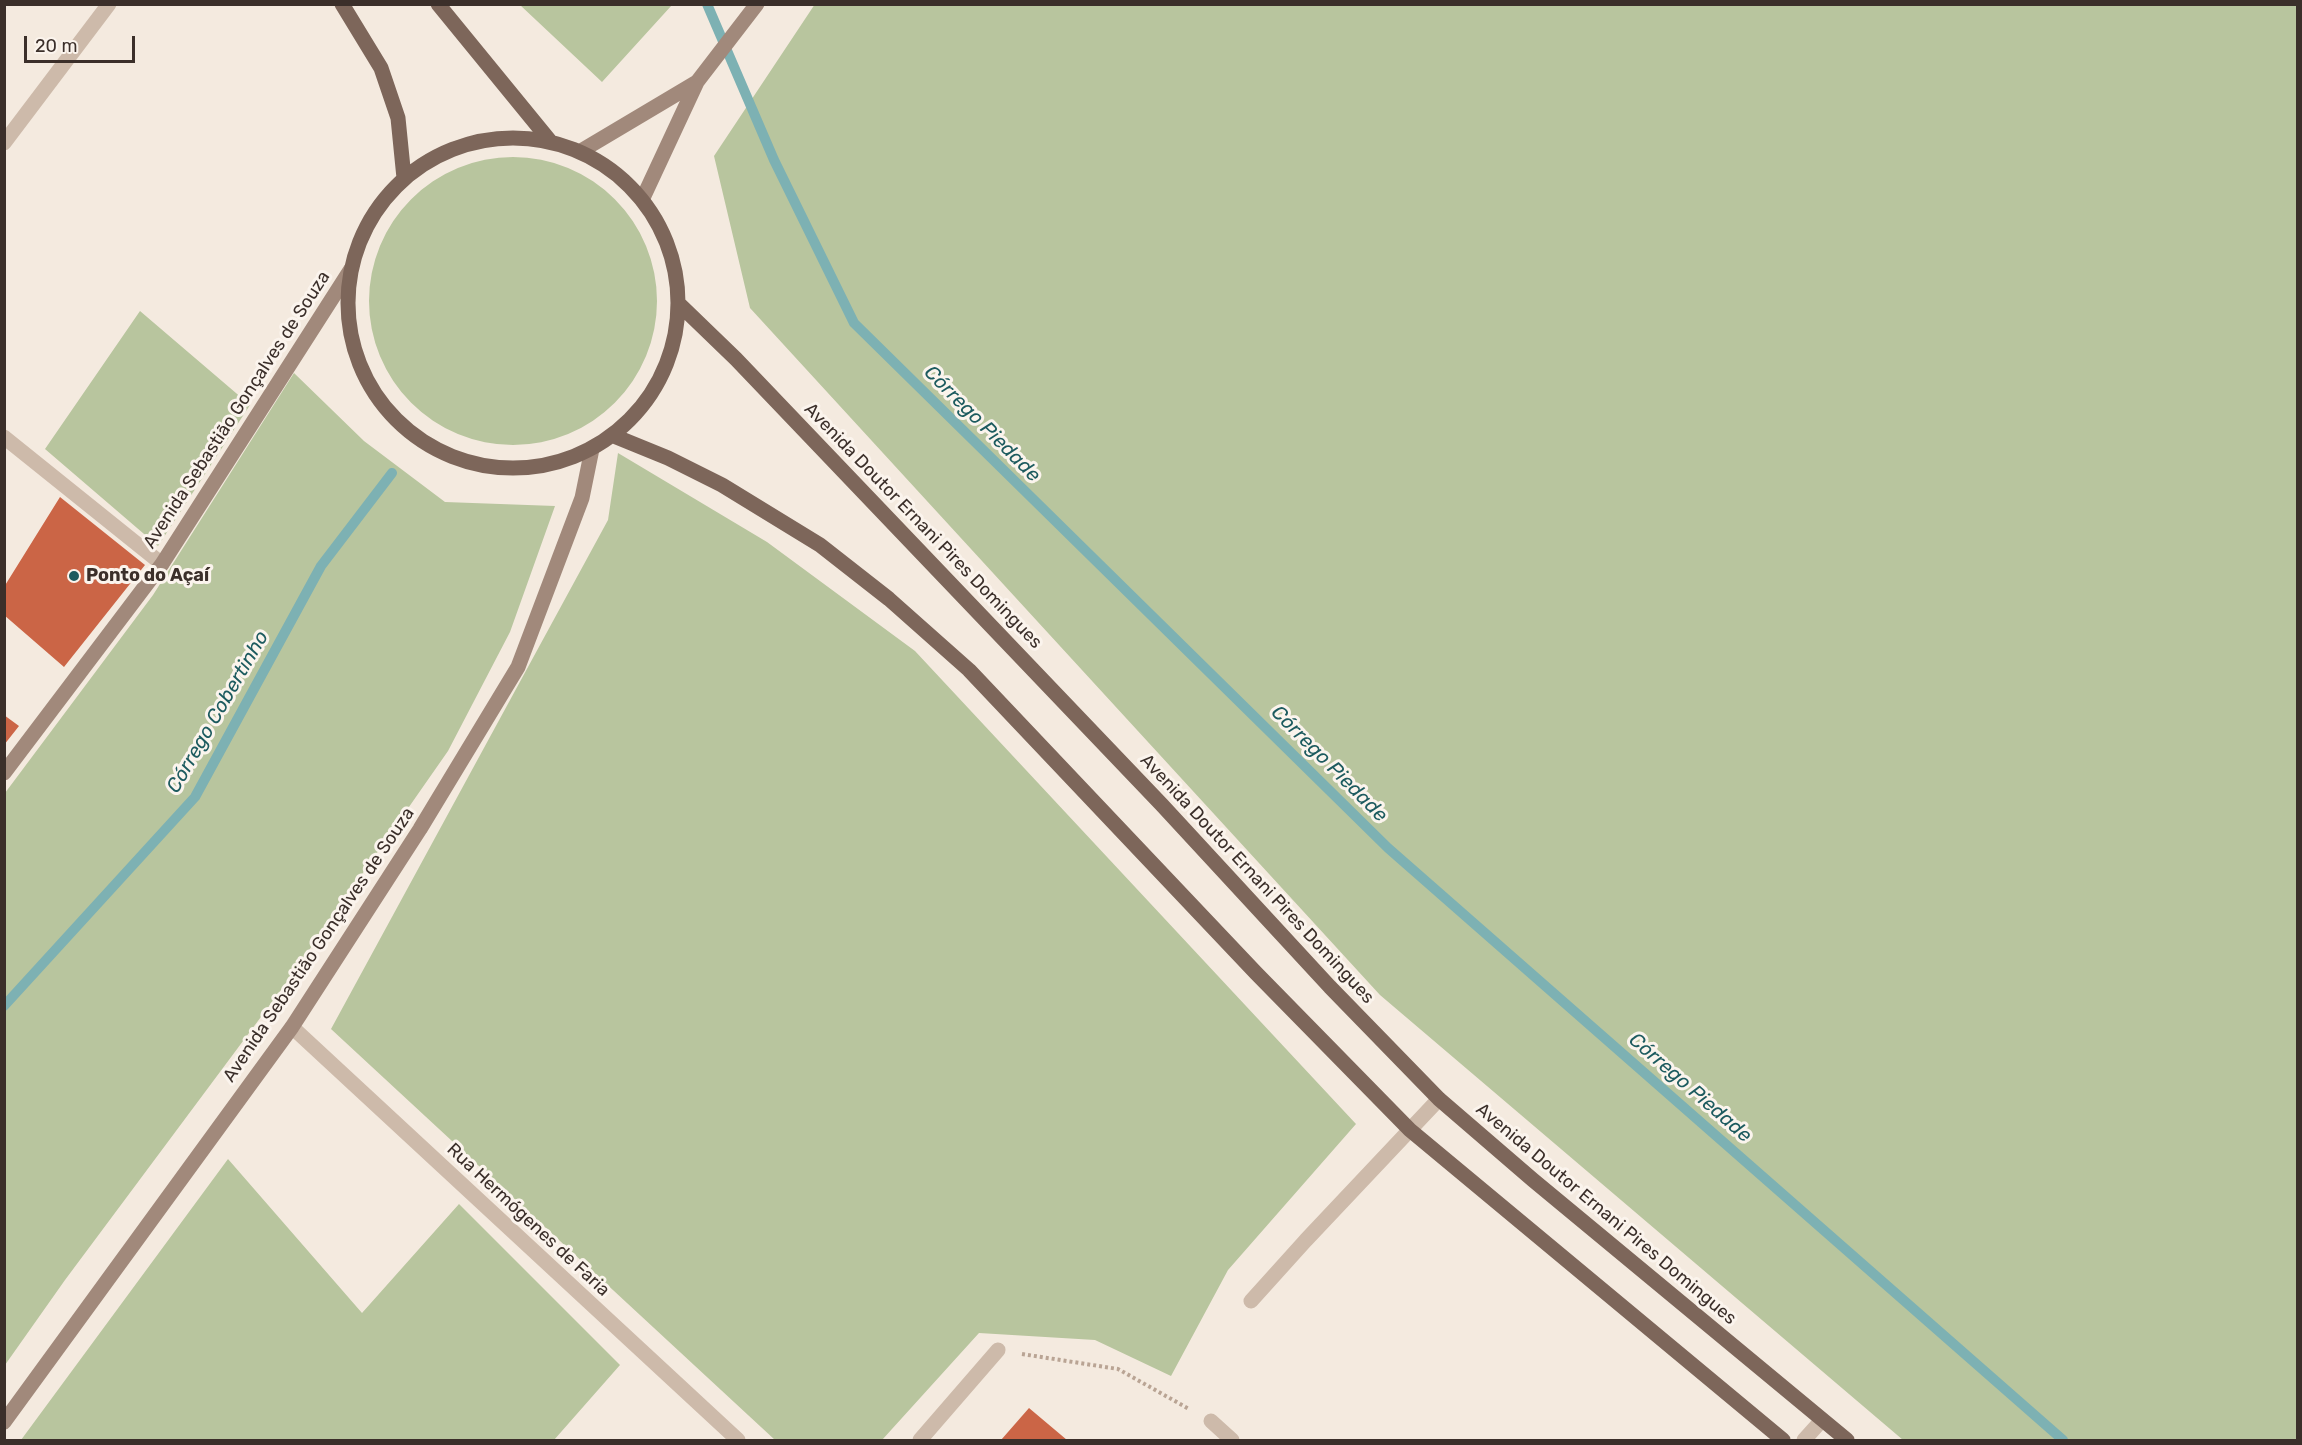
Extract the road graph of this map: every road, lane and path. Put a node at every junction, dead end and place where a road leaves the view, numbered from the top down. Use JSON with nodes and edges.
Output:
{"nodes":[{"id":1,"x":109,"y":4,"type":"edge"},
{"id":2,"x":342,"y":4,"type":"edge"},
{"id":3,"x":438,"y":4,"type":"edge"},
{"id":4,"x":757,"y":4,"type":"edge"},
{"id":5,"x":697,"y":82,"type":"junction"},
{"id":6,"x":550,"y":141,"type":"junction"},
{"id":7,"x":4,"y":143,"type":"edge"},
{"id":8,"x":581,"y":151,"type":"junction"},
{"id":9,"x":404,"y":178,"type":"junction"},
{"id":10,"x":642,"y":200,"type":"junction"},
{"id":11,"x":351,"y":269,"type":"junction"},
{"id":12,"x":678,"y":303,"type":"junction"},
{"id":13,"x":614,"y":436,"type":"junction"},
{"id":14,"x":4,"y":437,"type":"edge"},
{"id":15,"x":592,"y":449,"type":"junction"},
{"id":16,"x":162,"y":564,"type":"junction"},
{"id":17,"x":4,"y":773,"type":"edge"},
{"id":18,"x":292,"y":1027,"type":"junction"},
{"id":19,"x":1439,"y":1099,"type":"junction"},
{"id":20,"x":1410,"y":1130,"type":"junction"},
{"id":21,"x":1251,"y":1301,"type":"dead end"},
{"id":22,"x":998,"y":1350,"type":"joint"},
{"id":23,"x":1822,"y":1420,"type":"junction"},
{"id":24,"x":1211,"y":1421,"type":"joint"},
{"id":25,"x":4,"y":1422,"type":"edge"},
{"id":26,"x":738,"y":1440,"type":"edge"},
{"id":27,"x":920,"y":1440,"type":"edge"},
{"id":28,"x":1232,"y":1440,"type":"edge"},
{"id":29,"x":1783,"y":1440,"type":"edge"},
{"id":30,"x":1804,"y":1440,"type":"edge"},
{"id":31,"x":1847,"y":1440,"type":"edge"}],
"edges":[{"from":1,"to":7,"type":"street"},
{"from":2,"to":9,"type":"main road"},
{"from":3,"to":6,"type":"main road"},
{"from":4,"to":5,"type":"main road"},
{"from":5,"to":8,"type":"main road"},
{"from":5,"to":10,"type":"main road"},
{"from":6,"to":8,"type":"main road"},
{"from":6,"to":9,"type":"main road"},
{"from":8,"to":10,"type":"main road"},
{"from":9,"to":11,"type":"main road"},
{"from":10,"to":12,"type":"main road"},
{"from":11,"to":15,"type":"main road"},
{"from":11,"to":16,"type":"main road","name":"Avenida Sebastião Gonçalves de Souza"},
{"from":12,"to":13,"type":"main road"},
{"from":12,"to":19,"type":"main road","name":"Avenida Doutor Ernani Pires Domingues"},
{"from":13,"to":15,"type":"main road"},
{"from":13,"to":20,"type":"main road"},
{"from":14,"to":16,"type":"street"},
{"from":15,"to":18,"type":"main road","name":"Avenida Sebastião Gonçalves de Souza"},
{"from":16,"to":17,"type":"main road","name":"Avenida Sebastião Gonçalves de Souza"},
{"from":18,"to":25,"type":"main road","name":"Avenida Sebastião Gonçalves de Souza"},
{"from":18,"to":26,"type":"street","name":"Rua Hermógenes de Faria"},
{"from":19,"to":20,"type":"street"},
{"from":19,"to":23,"type":"main road","name":"Avenida Doutor Ernani Pires Domingues"},
{"from":20,"to":21,"type":"street"},
{"from":20,"to":29,"type":"main road"},
{"from":22,"to":24,"type":"path"},
{"from":22,"to":27,"type":"street"},
{"from":23,"to":30,"type":"street"},
{"from":23,"to":31,"type":"main road","name":"Avenida Doutor Ernani Pires Domingues"},
{"from":24,"to":28,"type":"street"}]}
